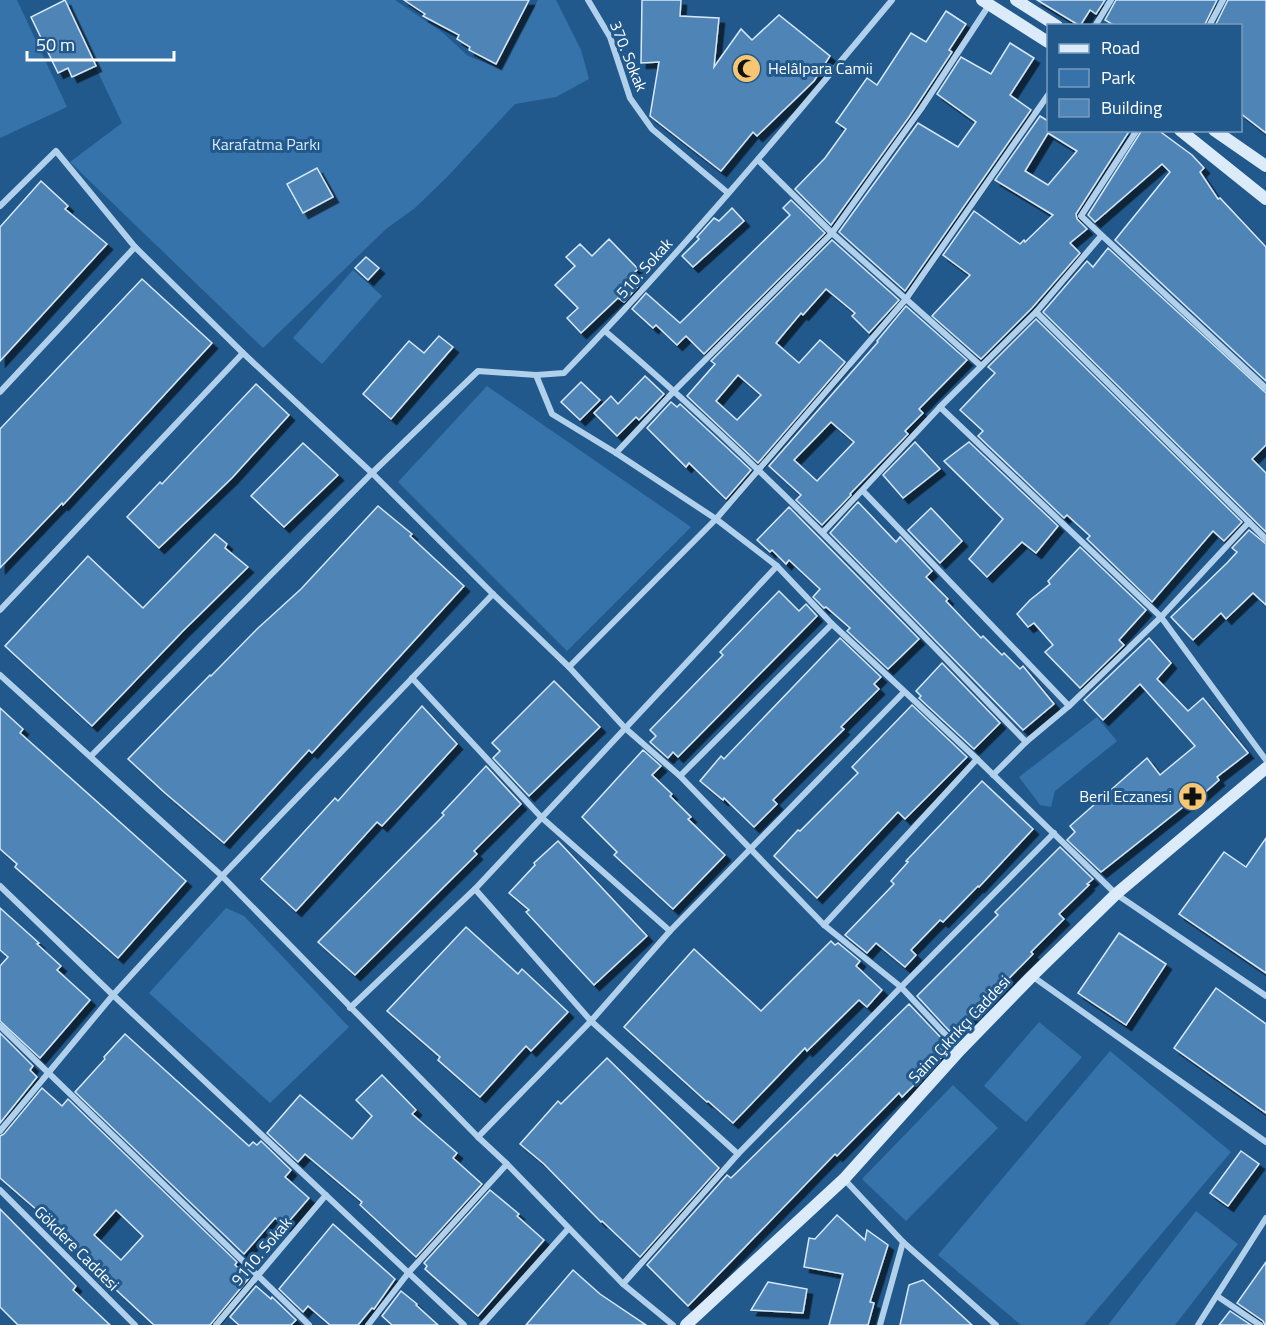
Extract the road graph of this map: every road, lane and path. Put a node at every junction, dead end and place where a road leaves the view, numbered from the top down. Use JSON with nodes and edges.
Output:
{"nodes":[{"id":1,"x":588,"y":0,"type":"edge"},
{"id":2,"x":892,"y":0,"type":"edge"},
{"id":3,"x":1016,"y":0,"type":"edge"},
{"id":4,"x":1111,"y":0,"type":"edge"},
{"id":5,"x":1223,"y":0,"type":"edge"},
{"id":6,"x":985,"y":2,"type":"edge"},
{"id":7,"x":1054,"y":24,"type":"edge"},
{"id":8,"x":1096,"y":24,"type":"edge"},
{"id":9,"x":1210,"y":24,"type":"edge"},
{"id":10,"x":1047,"y":41,"type":"edge"},
{"id":11,"x":1047,"y":96,"type":"edge"},
{"id":12,"x":1136,"y":132,"type":"edge"},
{"id":13,"x":1182,"y":132,"type":"edge"},
{"id":14,"x":1217,"y":132,"type":"edge"},
{"id":15,"x":758,"y":160,"type":"junction"},
{"id":16,"x":1266,"y":165,"type":"edge"},
{"id":17,"x":728,"y":193,"type":"junction"},
{"id":18,"x":1266,"y":199,"type":"edge"},
{"id":19,"x":0,"y":206,"type":"edge"},
{"id":20,"x":832,"y":233,"type":"junction"},
{"id":21,"x":1101,"y":236,"type":"junction"},
{"id":22,"x":135,"y":247,"type":"junction"},
{"id":23,"x":906,"y":299,"type":"junction"},
{"id":24,"x":1036,"y":312,"type":"junction"},
{"id":25,"x":605,"y":331,"type":"junction"},
{"id":26,"x":243,"y":353,"type":"junction"},
{"id":27,"x":981,"y":366,"type":"junction"},
{"id":28,"x":536,"y":375,"type":"junction"},
{"id":29,"x":1266,"y":388,"type":"edge"},
{"id":30,"x":675,"y":390,"type":"junction"},
{"id":31,"x":0,"y":392,"type":"edge"},
{"id":32,"x":940,"y":406,"type":"junction"},
{"id":33,"x":616,"y":453,"type":"junction"},
{"id":34,"x":758,"y":471,"type":"junction"},
{"id":35,"x":372,"y":473,"type":"junction"},
{"id":36,"x":863,"y":491,"type":"junction"},
{"id":37,"x":716,"y":519,"type":"junction"},
{"id":38,"x":1249,"y":522,"type":"junction"},
{"id":39,"x":823,"y":532,"type":"junction"},
{"id":40,"x":1266,"y":539,"type":"edge"},
{"id":41,"x":777,"y":566,"type":"junction"},
{"id":42,"x":493,"y":594,"type":"junction"},
{"id":43,"x":0,"y":610,"type":"edge"},
{"id":44,"x":1161,"y":617,"type":"junction"},
{"id":45,"x":832,"y":624,"type":"junction"},
{"id":46,"x":569,"y":667,"type":"junction"},
{"id":47,"x":0,"y":675,"type":"edge"},
{"id":48,"x":412,"y":678,"type":"junction"},
{"id":49,"x":904,"y":692,"type":"junction"},
{"id":50,"x":1069,"y":706,"type":"junction"},
{"id":51,"x":625,"y":728,"type":"junction"},
{"id":52,"x":1026,"y":741,"type":"junction"},
{"id":53,"x":90,"y":756,"type":"junction"},
{"id":54,"x":977,"y":759,"type":"junction"},
{"id":55,"x":1266,"y":760,"type":"edge"},
{"id":56,"x":1266,"y":768,"type":"edge"},
{"id":57,"x":993,"y":775,"type":"junction"},
{"id":58,"x":680,"y":776,"type":"junction"},
{"id":59,"x":541,"y":817,"type":"junction"},
{"id":60,"x":1054,"y":833,"type":"junction"},
{"id":61,"x":752,"y":849,"type":"junction"},
{"id":62,"x":222,"y":876,"type":"junction"},
{"id":63,"x":0,"y":886,"type":"edge"},
{"id":64,"x":475,"y":889,"type":"junction"},
{"id":65,"x":1116,"y":894,"type":"junction"},
{"id":66,"x":824,"y":925,"type":"junction"},
{"id":67,"x":670,"y":931,"type":"junction"},
{"id":68,"x":1032,"y":976,"type":"junction"},
{"id":69,"x":901,"y":987,"type":"junction"},
{"id":70,"x":113,"y":995,"type":"junction"},
{"id":71,"x":1266,"y":996,"type":"edge"},
{"id":72,"x":350,"y":1008,"type":"junction"},
{"id":73,"x":591,"y":1021,"type":"junction"},
{"id":74,"x":0,"y":1026,"type":"edge"},
{"id":75,"x":960,"y":1050,"type":"junction"},
{"id":76,"x":48,"y":1073,"type":"junction"},
{"id":77,"x":0,"y":1131,"type":"edge"},
{"id":78,"x":478,"y":1137,"type":"junction"},
{"id":79,"x":1266,"y":1142,"type":"edge"},
{"id":80,"x":738,"y":1154,"type":"junction"},
{"id":81,"x":507,"y":1164,"type":"junction"},
{"id":82,"x":844,"y":1179,"type":"junction"},
{"id":83,"x":0,"y":1190,"type":"edge"},
{"id":84,"x":326,"y":1195,"type":"junction"},
{"id":85,"x":1266,"y":1218,"type":"edge"},
{"id":86,"x":568,"y":1229,"type":"junction"},
{"id":87,"x":903,"y":1242,"type":"junction"},
{"id":88,"x":409,"y":1272,"type":"junction"},
{"id":89,"x":258,"y":1276,"type":"junction"},
{"id":90,"x":623,"y":1284,"type":"junction"},
{"id":91,"x":1217,"y":1296,"type":"junction"},
{"id":92,"x":135,"y":1325,"type":"edge"},
{"id":93,"x":216,"y":1325,"type":"edge"},
{"id":94,"x":309,"y":1325,"type":"edge"},
{"id":95,"x":368,"y":1325,"type":"edge"},
{"id":96,"x":464,"y":1325,"type":"edge"},
{"id":97,"x":482,"y":1325,"type":"edge"},
{"id":98,"x":673,"y":1325,"type":"edge"},
{"id":99,"x":686,"y":1325,"type":"edge"},
{"id":100,"x":880,"y":1325,"type":"edge"},
{"id":101,"x":996,"y":1325,"type":"edge"},
{"id":102,"x":1198,"y":1325,"type":"edge"},
{"id":103,"x":1260,"y":1325,"type":"edge"}],
"edges":[{"from":1,"to":17,"type":"street","name":"370. Sokak"},
{"from":2,"to":15,"type":"street","name":"510. Sokak"},
{"from":3,"to":7,"type":"main road"},
{"from":4,"to":8,"type":"street"},
{"from":5,"to":9,"type":"street"},
{"from":6,"to":10,"type":"main road"},
{"from":6,"to":20,"type":"street"},
{"from":11,"to":23,"type":"street"},
{"from":12,"to":21,"type":"street"},
{"from":13,"to":18,"type":"main road"},
{"from":14,"to":16,"type":"main road"},
{"from":15,"to":17,"type":"street","name":"510. Sokak"},
{"from":15,"to":20,"type":"street"},
{"from":17,"to":25,"type":"street","name":"510. Sokak"},
{"from":19,"to":22,"type":"street"},
{"from":20,"to":23,"type":"street"},
{"from":20,"to":30,"type":"street"},
{"from":21,"to":24,"type":"street"},
{"from":21,"to":29,"type":"street"},
{"from":22,"to":26,"type":"street"},
{"from":22,"to":31,"type":"street"},
{"from":23,"to":27,"type":"street"},
{"from":23,"to":34,"type":"street"},
{"from":24,"to":27,"type":"street"},
{"from":24,"to":38,"type":"street"},
{"from":25,"to":28,"type":"street","name":"510. Sokak"},
{"from":25,"to":30,"type":"street"},
{"from":26,"to":35,"type":"street"},
{"from":26,"to":43,"type":"street"},
{"from":27,"to":32,"type":"street"},
{"from":28,"to":33,"type":"street"},
{"from":28,"to":35,"type":"street","name":"510. Sokak"},
{"from":30,"to":33,"type":"street"},
{"from":30,"to":34,"type":"street"},
{"from":32,"to":36,"type":"street"},
{"from":32,"to":44,"type":"street"},
{"from":33,"to":37,"type":"street"},
{"from":34,"to":37,"type":"street"},
{"from":34,"to":39,"type":"street"},
{"from":35,"to":42,"type":"street"},
{"from":35,"to":53,"type":"street","name":"510. Sokak"},
{"from":36,"to":39,"type":"street"},
{"from":36,"to":50,"type":"street"},
{"from":37,"to":41,"type":"street"},
{"from":37,"to":46,"type":"street"},
{"from":38,"to":40,"type":"street"},
{"from":38,"to":44,"type":"street"},
{"from":39,"to":52,"type":"street"},
{"from":41,"to":45,"type":"street"},
{"from":41,"to":51,"type":"street"},
{"from":42,"to":46,"type":"street"},
{"from":42,"to":48,"type":"street"},
{"from":44,"to":50,"type":"street"},
{"from":44,"to":55,"type":"street"},
{"from":45,"to":49,"type":"street"},
{"from":45,"to":58,"type":"street"},
{"from":46,"to":51,"type":"street"},
{"from":47,"to":53,"type":"street"},
{"from":48,"to":59,"type":"street"},
{"from":48,"to":62,"type":"street"},
{"from":49,"to":54,"type":"street"},
{"from":49,"to":61,"type":"street"},
{"from":50,"to":52,"type":"street"},
{"from":51,"to":58,"type":"street"},
{"from":51,"to":59,"type":"street"},
{"from":52,"to":57,"type":"street"},
{"from":53,"to":62,"type":"street"},
{"from":54,"to":57,"type":"street"},
{"from":54,"to":66,"type":"street"},
{"from":56,"to":65,"type":"main road","name":"Saim Çıkrıkçı Caddesi"},
{"from":57,"to":60,"type":"street"},
{"from":58,"to":61,"type":"street"},
{"from":59,"to":64,"type":"street"},
{"from":59,"to":67,"type":"street"},
{"from":60,"to":65,"type":"street"},
{"from":60,"to":69,"type":"street"},
{"from":61,"to":66,"type":"street"},
{"from":61,"to":67,"type":"street"},
{"from":62,"to":70,"type":"street"},
{"from":62,"to":72,"type":"street"},
{"from":63,"to":70,"type":"street"},
{"from":64,"to":72,"type":"street"},
{"from":64,"to":73,"type":"street"},
{"from":65,"to":68,"type":"main road","name":"Saim Çıkrıkçı Caddesi"},
{"from":65,"to":71,"type":"street"},
{"from":66,"to":69,"type":"street"},
{"from":67,"to":73,"type":"street"},
{"from":68,"to":75,"type":"main road","name":"Saim Çıkrıkçı Caddesi"},
{"from":68,"to":79,"type":"street"},
{"from":69,"to":75,"type":"street"},
{"from":69,"to":80,"type":"street"},
{"from":70,"to":76,"type":"street"},
{"from":70,"to":84,"type":"street"},
{"from":72,"to":78,"type":"street"},
{"from":73,"to":78,"type":"street"},
{"from":73,"to":80,"type":"street"},
{"from":74,"to":76,"type":"street"},
{"from":75,"to":82,"type":"main road","name":"Saim Çıkrıkçı Caddesi"},
{"from":76,"to":77,"type":"street"},
{"from":76,"to":89,"type":"street"},
{"from":78,"to":81,"type":"street"},
{"from":80,"to":90,"type":"street"},
{"from":81,"to":86,"type":"street"},
{"from":81,"to":88,"type":"street"},
{"from":82,"to":87,"type":"street"},
{"from":82,"to":99,"type":"main road","name":"Saim Çıkrıkçı Caddesi"},
{"from":83,"to":92,"type":"street","name":"Gökdere Caddesi"},
{"from":84,"to":88,"type":"street"},
{"from":84,"to":89,"type":"street","name":"9110. Sokak"},
{"from":85,"to":91,"type":"street"},
{"from":86,"to":90,"type":"street"},
{"from":86,"to":97,"type":"street"},
{"from":87,"to":100,"type":"street"},
{"from":87,"to":101,"type":"street"},
{"from":88,"to":95,"type":"street"},
{"from":88,"to":96,"type":"street"},
{"from":89,"to":93,"type":"street","name":"9110. Sokak"},
{"from":89,"to":94,"type":"street"},
{"from":90,"to":98,"type":"street"},
{"from":91,"to":102,"type":"street"},
{"from":91,"to":103,"type":"street"}]}
